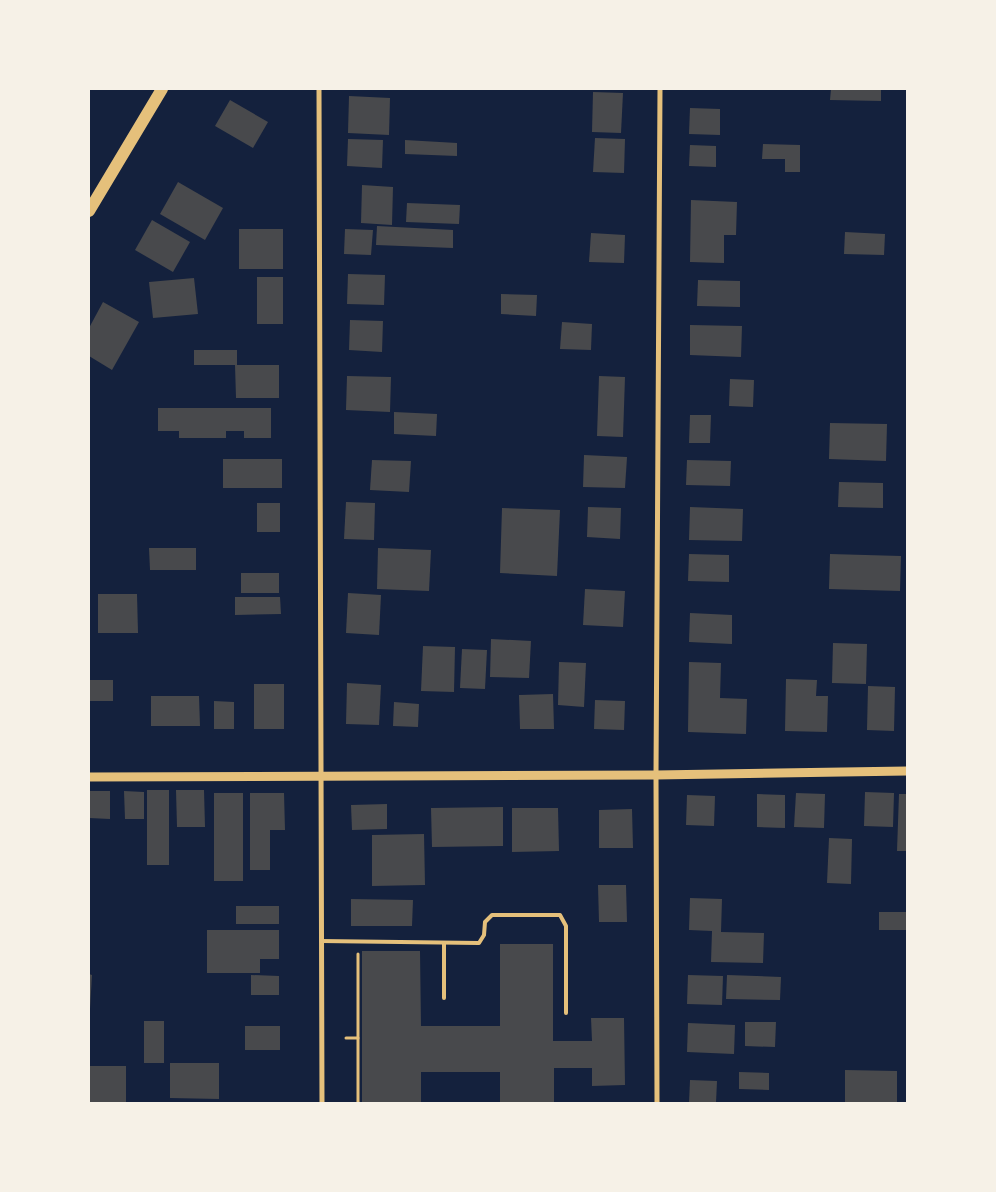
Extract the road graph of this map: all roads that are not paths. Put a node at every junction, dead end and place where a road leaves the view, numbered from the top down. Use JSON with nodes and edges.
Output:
{"nodes":[{"id":1,"x":162,"y":89,"type":"edge"},
{"id":2,"x":319,"y":89,"type":"edge"},
{"id":3,"x":660,"y":89,"type":"edge"},
{"id":4,"x":89,"y":212,"type":"edge"},
{"id":5,"x":907,"y":772,"type":"edge"},
{"id":6,"x":656,"y":775,"type":"junction"},
{"id":7,"x":321,"y":776,"type":"junction"},
{"id":8,"x":89,"y":777,"type":"edge"},
{"id":9,"x":321,"y":941,"type":"junction"},
{"id":10,"x":444,"y":943,"type":"junction"},
{"id":11,"x":444,"y":998,"type":"dead end"},
{"id":12,"x":566,"y":1013,"type":"dead end"},
{"id":13,"x":322,"y":1103,"type":"edge"},
{"id":14,"x":657,"y":1103,"type":"edge"}],
"edges":[{"from":1,"to":4,"type":"main road"},
{"from":2,"to":7,"type":"street"},
{"from":3,"to":6,"type":"street"},
{"from":5,"to":6,"type":"street"},
{"from":6,"to":7,"type":"street"},
{"from":6,"to":14,"type":"street"},
{"from":7,"to":8,"type":"street"},
{"from":7,"to":9,"type":"street"},
{"from":9,"to":10,"type":"lane"},
{"from":9,"to":13,"type":"street"},
{"from":10,"to":11,"type":"lane"},
{"from":10,"to":12,"type":"lane"}]}
